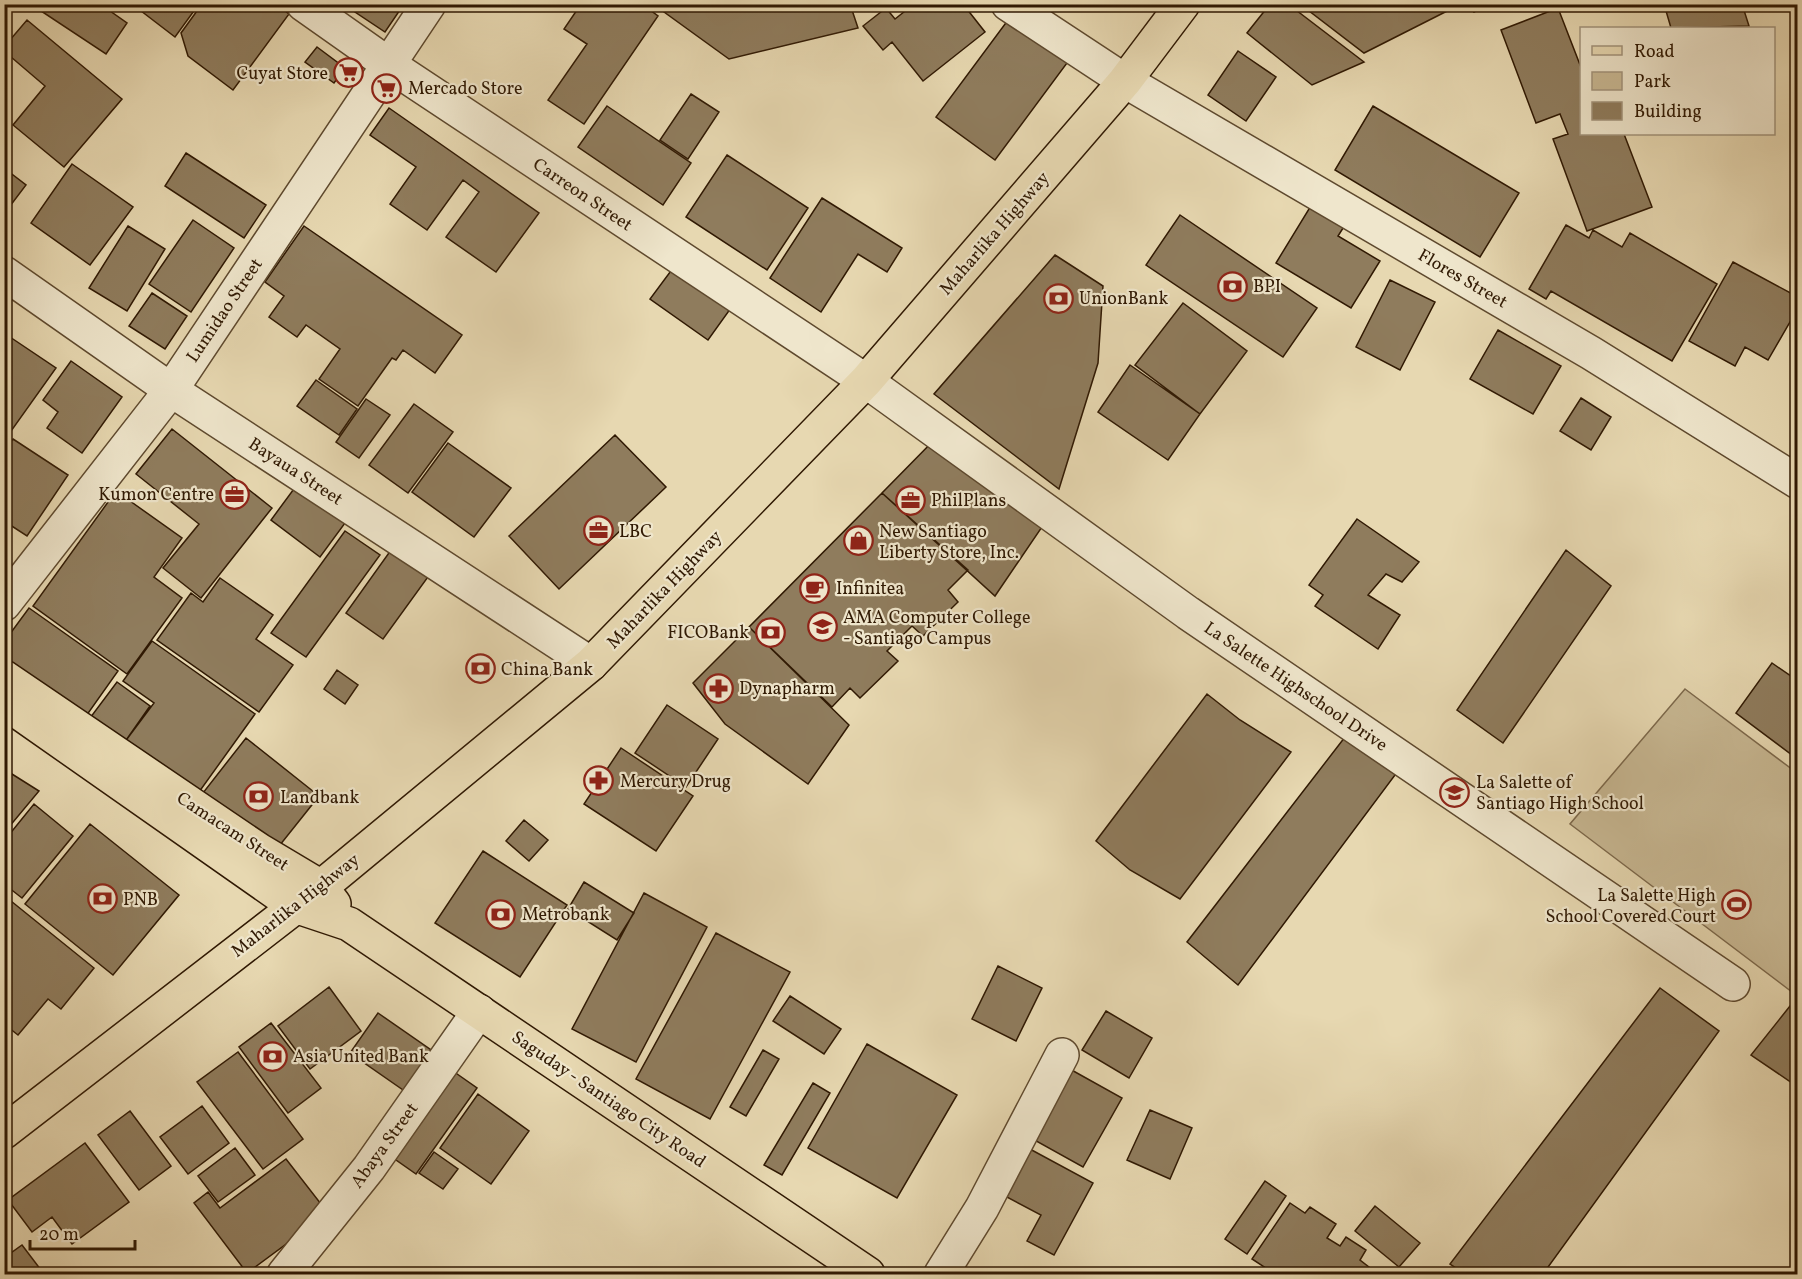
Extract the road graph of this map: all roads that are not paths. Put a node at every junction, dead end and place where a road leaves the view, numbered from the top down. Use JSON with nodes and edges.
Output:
{"nodes":[{"id":1,"x":303,"y":4,"type":"edge"},
{"id":2,"x":429,"y":4,"type":"edge"},
{"id":3,"x":1008,"y":4,"type":"edge"},
{"id":4,"x":1183,"y":4,"type":"edge"},
{"id":5,"x":388,"y":64,"type":"junction"},
{"id":6,"x":1125,"y":81,"type":"junction"},
{"id":7,"x":4,"y":273,"type":"edge"},
{"id":8,"x":866,"y":381,"type":"junction"},
{"id":9,"x":171,"y":390,"type":"junction"},
{"id":10,"x":1797,"y":482,"type":"edge"},
{"id":11,"x":4,"y":604,"type":"edge"},
{"id":12,"x":591,"y":664,"type":"junction"},
{"id":13,"x":4,"y":677,"type":"edge"},
{"id":14,"x":4,"y":702,"type":"edge"},
{"id":15,"x":321,"y":887,"type":"junction"},
{"id":16,"x":295,"y":906,"type":"junction"},
{"id":17,"x":349,"y":924,"type":"junction"},
{"id":18,"x":1733,"y":984,"type":"dead end"},
{"id":19,"x":479,"y":1011,"type":"junction"},
{"id":20,"x":1062,"y":1055,"type":"dead end"},
{"id":21,"x":4,"y":1132,"type":"edge"},
{"id":22,"x":856,"y":1271,"type":"edge"},
{"id":23,"x":284,"y":1275,"type":"edge"},
{"id":24,"x":941,"y":1275,"type":"edge"}],
"edges":[{"from":1,"to":5,"type":"street","name":"Carreon Street"},
{"from":2,"to":5,"type":"street","name":"Lumidao Street"},
{"from":3,"to":6,"type":"street","name":"Flores Street"},
{"from":4,"to":6,"type":"main road","name":"Maharlika Highway"},
{"from":5,"to":8,"type":"street","name":"Carreon Street"},
{"from":5,"to":9,"type":"street","name":"Lumidao Street"},
{"from":6,"to":8,"type":"main road","name":"Maharlika Highway"},
{"from":6,"to":10,"type":"street","name":"Flores Street"},
{"from":7,"to":9,"type":"street","name":"Bayaua Street"},
{"from":8,"to":12,"type":"main road","name":"Maharlika Highway"},
{"from":8,"to":18,"type":"street","name":"La Salette Highschool Drive"},
{"from":9,"to":11,"type":"street","name":"Lumidao Street"},
{"from":9,"to":12,"type":"street","name":"Bayaua Street"},
{"from":12,"to":15,"type":"main road","name":"Maharlika Highway"},
{"from":13,"to":15,"type":"main road","name":"Camacam Street"},
{"from":14,"to":16,"type":"main road","name":"Camacam Street"},
{"from":15,"to":16,"type":"main road","name":"Maharlika Highway"},
{"from":15,"to":17,"type":"main road","name":"Camacam Street"},
{"from":16,"to":17,"type":"main road","name":"Camacam Street"},
{"from":16,"to":21,"type":"main road","name":"Maharlika Highway"},
{"from":17,"to":19,"type":"main road","name":"Saguday - Santiago City Road"},
{"from":19,"to":22,"type":"main road","name":"Saguday - Santiago City Road"},
{"from":19,"to":23,"type":"street","name":"Abaya Street"},
{"from":20,"to":24,"type":"street"}]}
